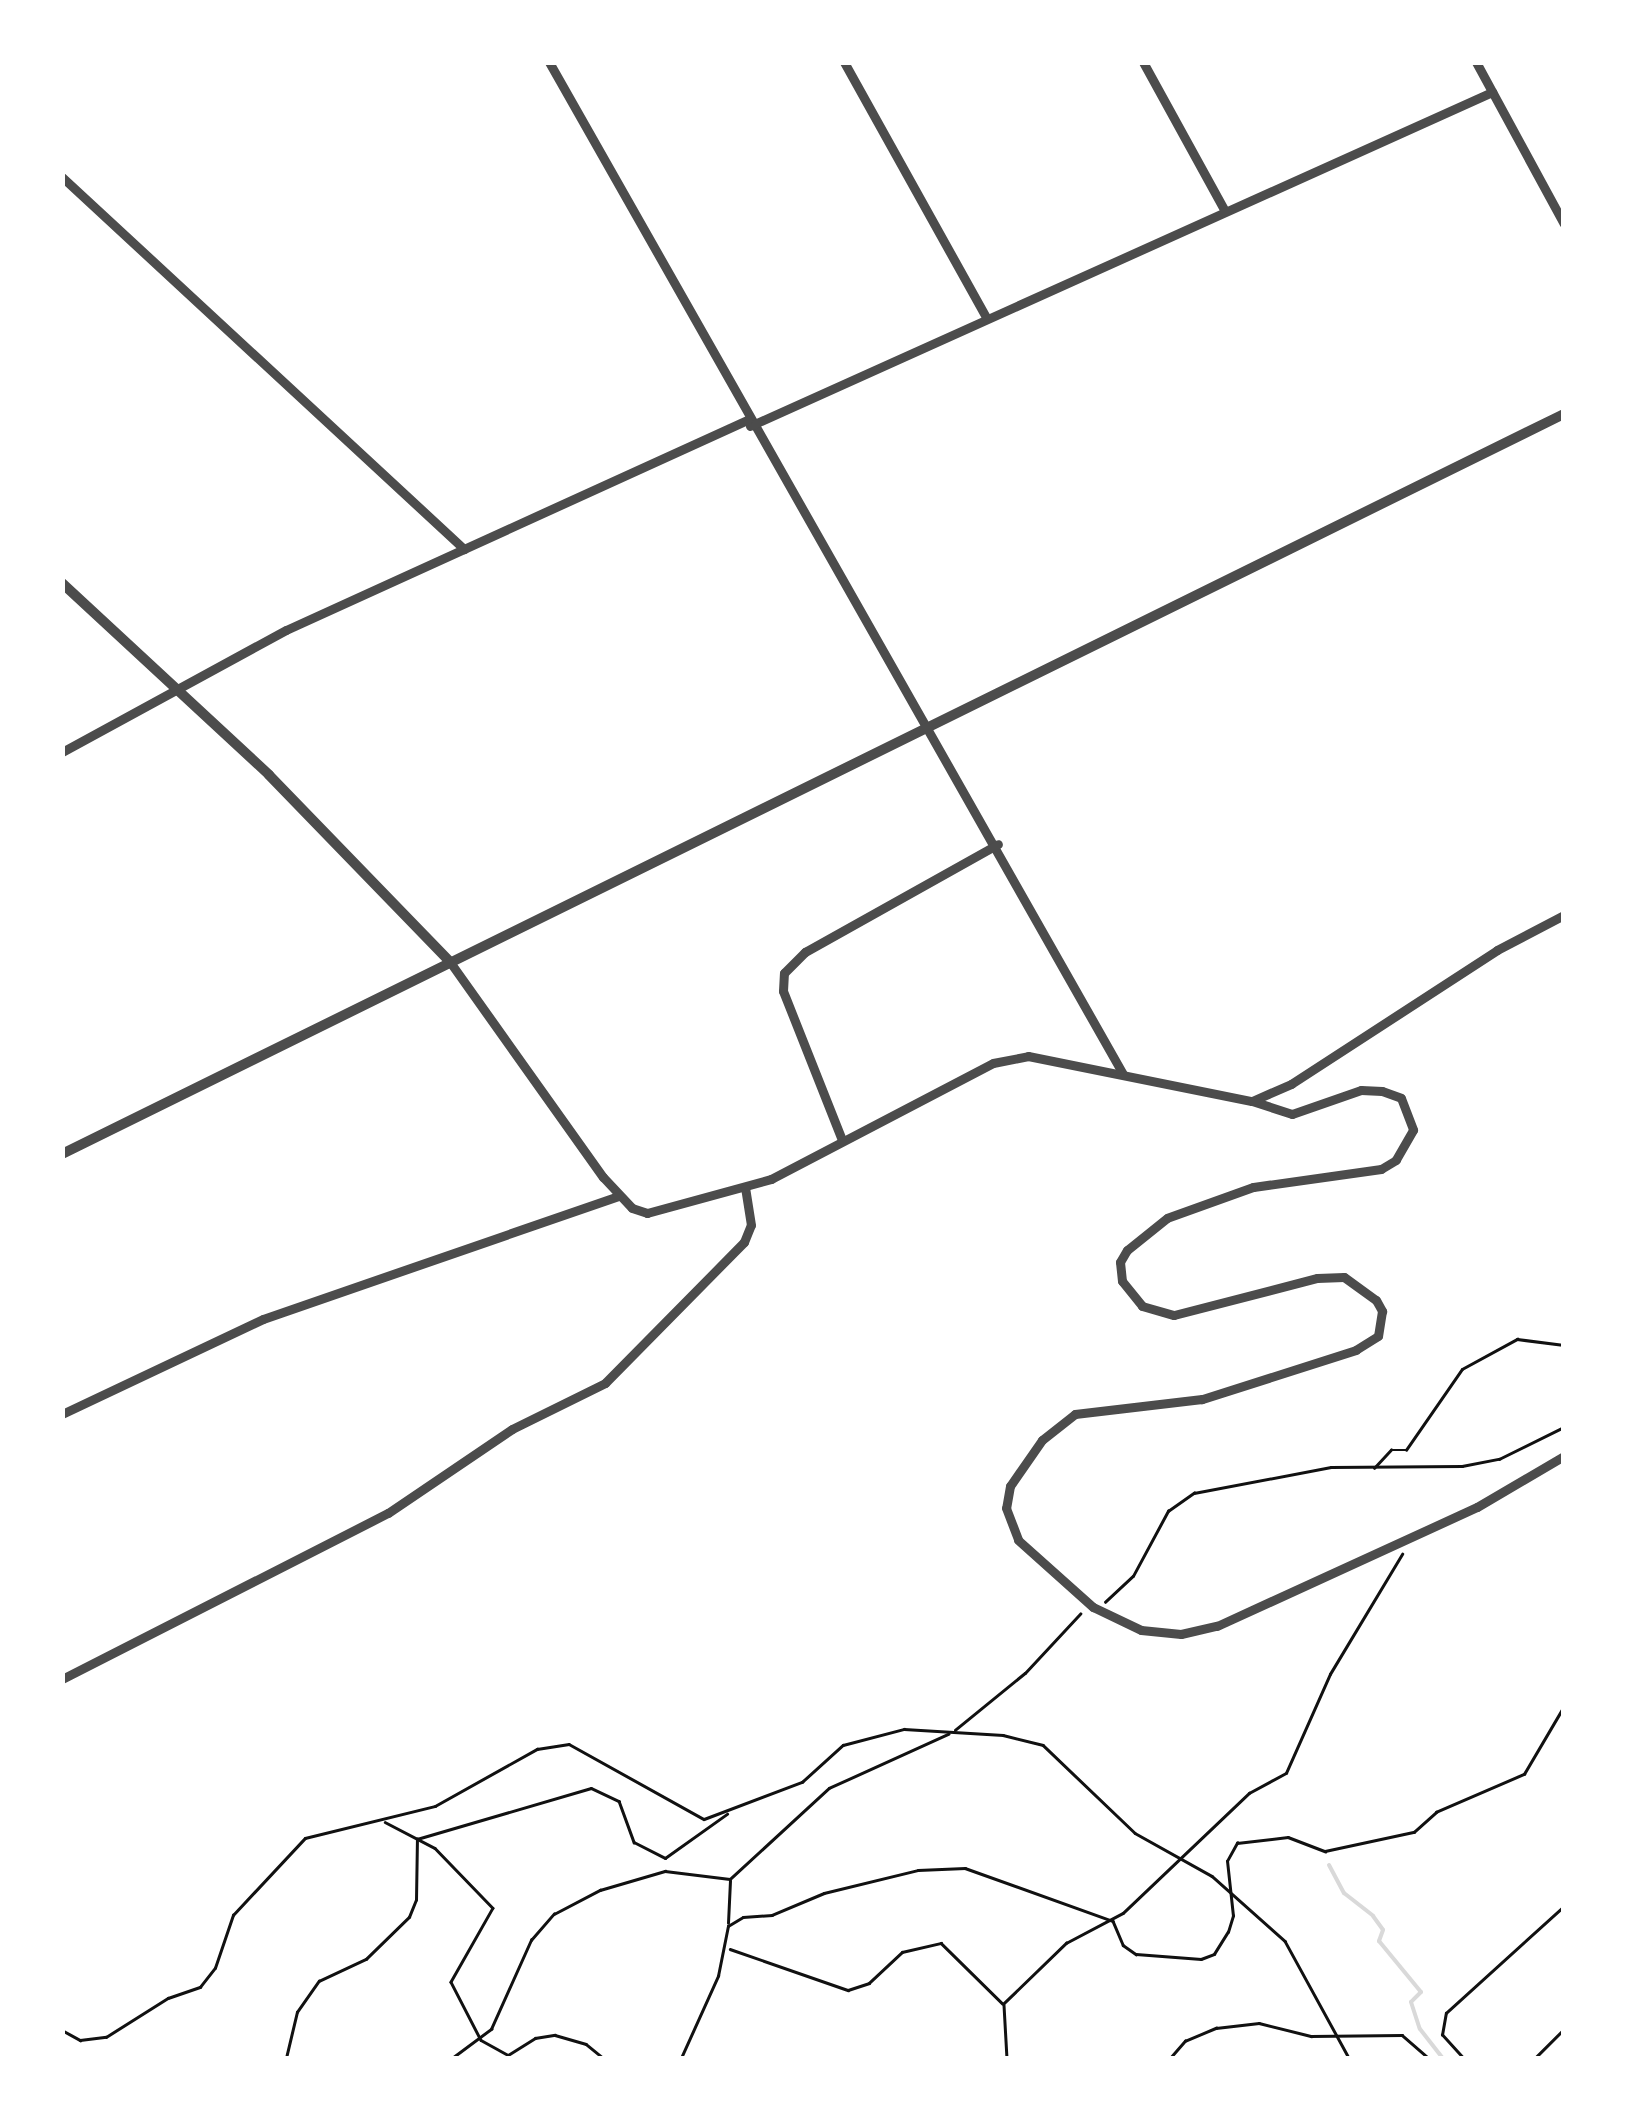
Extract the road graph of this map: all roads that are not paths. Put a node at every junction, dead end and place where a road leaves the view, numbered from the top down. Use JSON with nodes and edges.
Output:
{"nodes":[{"id":1,"x":549,"y":62,"type":"edge"},
{"id":2,"x":844,"y":62,"type":"edge"},
{"id":3,"x":1143,"y":62,"type":"edge"},
{"id":4,"x":1476,"y":62,"type":"edge"},
{"id":5,"x":1492,"y":92,"type":"junction"},
{"id":6,"x":62,"y":177,"type":"edge"},
{"id":7,"x":1225,"y":211,"type":"junction"},
{"id":8,"x":1564,"y":224,"type":"edge"},
{"id":9,"x":986,"y":317,"type":"junction"},
{"id":10,"x":1564,"y":414,"type":"edge"},
{"id":11,"x":748,"y":423,"type":"junction"},
{"id":12,"x":464,"y":549,"type":"junction"},
{"id":13,"x":62,"y":583,"type":"edge"},
{"id":14,"x":180,"y":688,"type":"junction"},
{"id":15,"x":929,"y":725,"type":"junction"},
{"id":16,"x":62,"y":752,"type":"edge"},
{"id":17,"x":998,"y":844,"type":"junction"},
{"id":18,"x":1564,"y":915,"type":"edge"},
{"id":19,"x":450,"y":962,"type":"junction"},
{"id":20,"x":1123,"y":1074,"type":"junction"},
{"id":21,"x":1252,"y":1101,"type":"junction"},
{"id":22,"x":842,"y":1140,"type":"junction"},
{"id":23,"x":62,"y":1154,"type":"edge"},
{"id":24,"x":746,"y":1188,"type":"junction"},
{"id":25,"x":619,"y":1196,"type":"junction"},
{"id":26,"x":62,"y":1414,"type":"edge"},
{"id":27,"x":1564,"y":1456,"type":"edge"},
{"id":28,"x":62,"y":1678,"type":"edge"}],
"edges":[{"from":1,"to":11,"type":"street"},
{"from":2,"to":9,"type":"street"},
{"from":3,"to":7,"type":"street"},
{"from":4,"to":5,"type":"street"},
{"from":5,"to":7,"type":"street"},
{"from":5,"to":8,"type":"street"},
{"from":6,"to":12,"type":"street"},
{"from":7,"to":9,"type":"street"},
{"from":9,"to":11,"type":"street"},
{"from":10,"to":15,"type":"street"},
{"from":11,"to":12,"type":"street"},
{"from":11,"to":15,"type":"street"},
{"from":12,"to":14,"type":"street"},
{"from":13,"to":14,"type":"street"},
{"from":14,"to":16,"type":"street"},
{"from":14,"to":19,"type":"street"},
{"from":15,"to":17,"type":"street"},
{"from":15,"to":19,"type":"street"},
{"from":17,"to":20,"type":"street"},
{"from":17,"to":22,"type":"street"},
{"from":18,"to":21,"type":"street"},
{"from":19,"to":23,"type":"street"},
{"from":19,"to":25,"type":"street"},
{"from":20,"to":21,"type":"street"},
{"from":20,"to":22,"type":"street"},
{"from":21,"to":27,"type":"street"},
{"from":22,"to":24,"type":"street"},
{"from":24,"to":25,"type":"street"},
{"from":24,"to":28,"type":"street"},
{"from":25,"to":26,"type":"street"}]}
